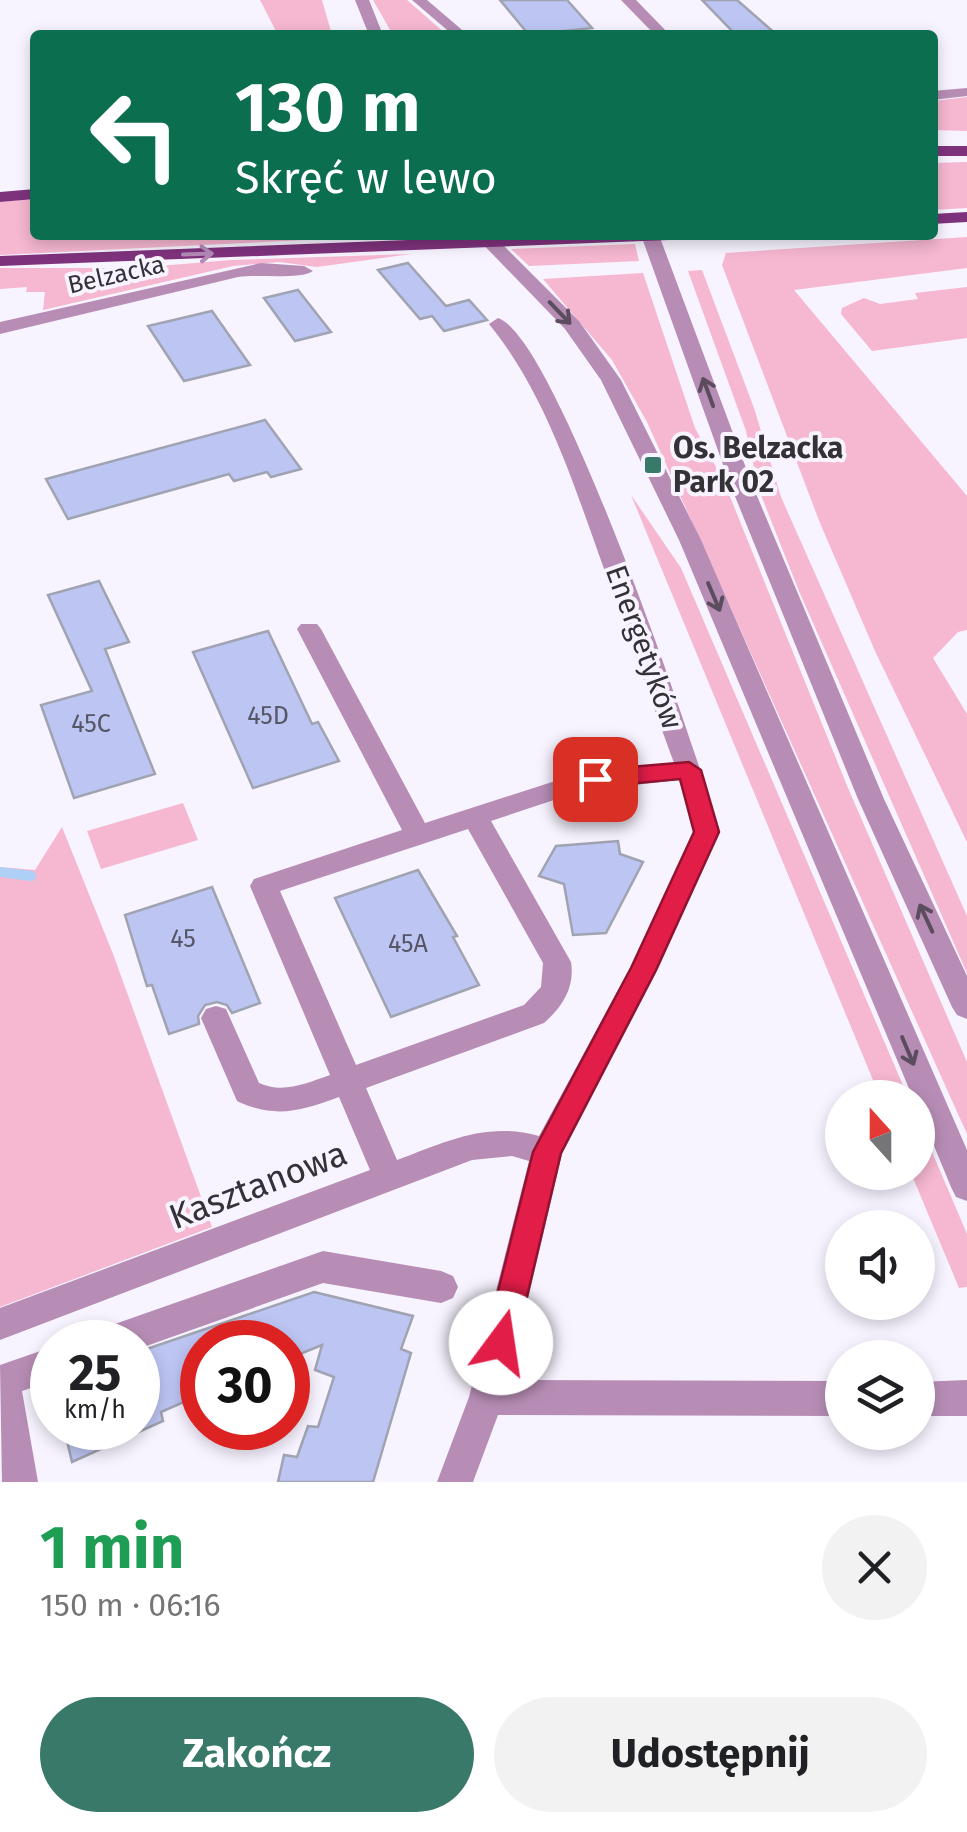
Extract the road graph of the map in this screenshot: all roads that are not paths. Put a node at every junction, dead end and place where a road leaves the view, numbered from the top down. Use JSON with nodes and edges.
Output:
{"nodes":[{"id":1,"x":362,"y":0,"type":"edge"},
{"id":2,"x":419,"y":0,"type":"edge"},
{"id":3,"x":628,"y":0,"type":"edge"},
{"id":4,"x":374,"y":30,"type":"edge"},
{"id":5,"x":454,"y":30,"type":"edge"},
{"id":6,"x":657,"y":30,"type":"edge"},
{"id":7,"x":967,"y":92,"type":"edge"},
{"id":8,"x":938,"y":95,"type":"edge"},
{"id":9,"x":938,"y":151,"type":"edge"},
{"id":10,"x":967,"y":151,"type":"edge"},
{"id":11,"x":30,"y":194,"type":"edge"},
{"id":12,"x":0,"y":197,"type":"edge"},
{"id":13,"x":967,"y":217,"type":"edge"},
{"id":14,"x":938,"y":219,"type":"edge"},
{"id":15,"x":467,"y":240,"type":"edge"},
{"id":16,"x":489,"y":240,"type":"edge"},
{"id":17,"x":652,"y":240,"type":"edge"},
{"id":18,"x":0,"y":262,"type":"edge"},
{"id":19,"x":304,"y":271,"type":"dead end"},
{"id":20,"x":498,"y":324,"type":"dead end"},
{"id":21,"x":0,"y":328,"type":"edge"},
{"id":22,"x":308,"y":629,"type":"dead end"},
{"id":23,"x":689,"y":770,"type":"junction"},
{"id":24,"x":475,"y":817,"type":"junction"},
{"id":25,"x":418,"y":836,"type":"junction"},
{"id":26,"x":967,"y":1007,"type":"edge"},
{"id":27,"x":216,"y":1018,"type":"dead end"},
{"id":28,"x":350,"y":1082,"type":"junction"},
{"id":29,"x":548,"y":1152,"type":"junction"},
{"id":30,"x":388,"y":1178,"type":"junction"},
{"id":31,"x":967,"y":1187,"type":"edge"},
{"id":32,"x":441,"y":1287,"type":"dead end"},
{"id":33,"x":0,"y":1324,"type":"edge"},
{"id":34,"x":160,"y":1325,"type":"edge"},
{"id":35,"x":30,"y":1372,"type":"edge"},
{"id":36,"x":488,"y":1397,"type":"junction"},
{"id":37,"x":967,"y":1398,"type":"edge"},
{"id":38,"x":825,"y":1399,"type":"edge"},
{"id":39,"x":935,"y":1399,"type":"edge"},
{"id":40,"x":20,"y":1482,"type":"edge"},
{"id":41,"x":455,"y":1482,"type":"edge"}],
"edges":[{"from":1,"to":4,"type":"street"},
{"from":2,"to":5,"type":"street"},
{"from":3,"to":6,"type":"street"},
{"from":7,"to":8,"type":"street"},
{"from":9,"to":10,"type":"main road"},
{"from":11,"to":12,"type":"main road"},
{"from":13,"to":14,"type":"main road"},
{"from":18,"to":15,"type":"main road","one_way":true},
{"from":16,"to":31,"type":"street","one_way":true},
{"from":26,"to":17,"type":"street","one_way":true},
{"from":19,"to":21,"type":"street","name":"Belzacka"},
{"from":20,"to":23,"type":"street","name":"Energetyków"},
{"from":22,"to":25,"type":"street"},
{"from":23,"to":24,"type":"street"},
{"from":23,"to":29,"type":"street","name":"Energetyków"},
{"from":24,"to":25,"type":"street"},
{"from":24,"to":28,"type":"street"},
{"from":25,"to":28,"type":"street"},
{"from":27,"to":28,"type":"street"},
{"from":28,"to":30,"type":"street"},
{"from":29,"to":30,"type":"street","name":"Kasztanowa"},
{"from":29,"to":36,"type":"street","name":"Energetyków"},
{"from":30,"to":33,"type":"street","name":"Kasztanowa"},
{"from":32,"to":34,"type":"street"},
{"from":35,"to":40,"type":"street"},
{"from":36,"to":38,"type":"street"},
{"from":36,"to":41,"type":"street","name":"Energetyków"},
{"from":37,"to":39,"type":"street"}]}
